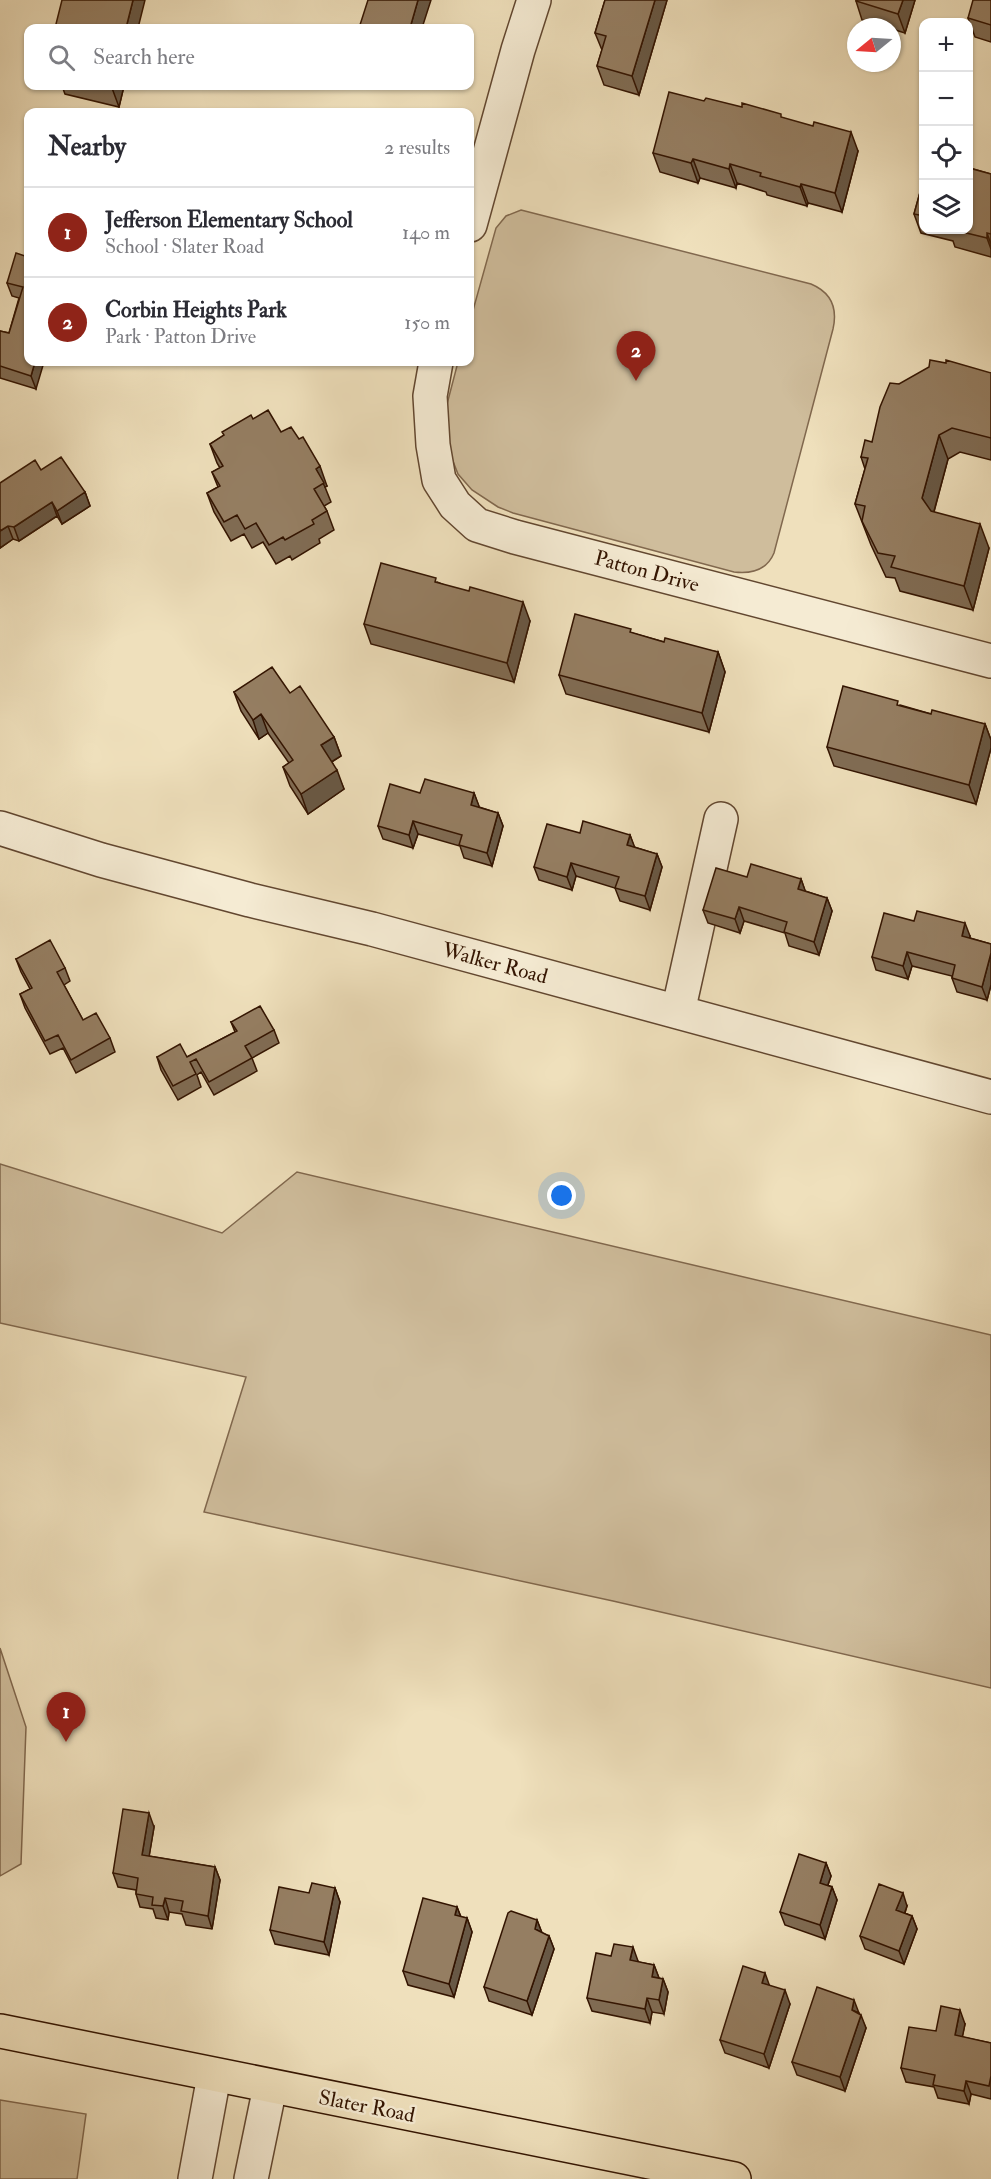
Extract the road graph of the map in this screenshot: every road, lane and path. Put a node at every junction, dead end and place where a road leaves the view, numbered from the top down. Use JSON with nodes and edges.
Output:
{"nodes":[{"id":1,"x":534,"y":0,"type":"edge"},
{"id":2,"x":474,"y":211,"type":"edge"},
{"id":3,"x":435,"y":366,"type":"edge"},
{"id":4,"x":991,"y":661,"type":"edge"},
{"id":5,"x":721,"y":819,"type":"dead end"},
{"id":6,"x":0,"y":828,"type":"edge"},
{"id":7,"x":678,"y":1012,"type":"junction"},
{"id":8,"x":991,"y":1097,"type":"edge"},
{"id":9,"x":0,"y":2031,"type":"edge"},
{"id":10,"x":214,"y":2076,"type":"junction"},
{"id":11,"x":270,"y":2087,"type":"junction"},
{"id":12,"x":195,"y":2179,"type":"edge"},
{"id":13,"x":251,"y":2179,"type":"edge"},
{"id":14,"x":734,"y":2179,"type":"edge"}],
"edges":[{"from":1,"to":2,"type":"street"},
{"from":3,"to":4,"type":"street","name":"Patton Drive"},
{"from":5,"to":7,"type":"street"},
{"from":6,"to":7,"type":"street","name":"Walker Road"},
{"from":7,"to":8,"type":"street","name":"Walker Road"},
{"from":9,"to":10,"type":"main road","name":"Slater Road"},
{"from":10,"to":11,"type":"main road","name":"Slater Road"},
{"from":10,"to":12,"type":"street"},
{"from":11,"to":13,"type":"street"},
{"from":11,"to":14,"type":"main road","name":"Slater Road"}]}
